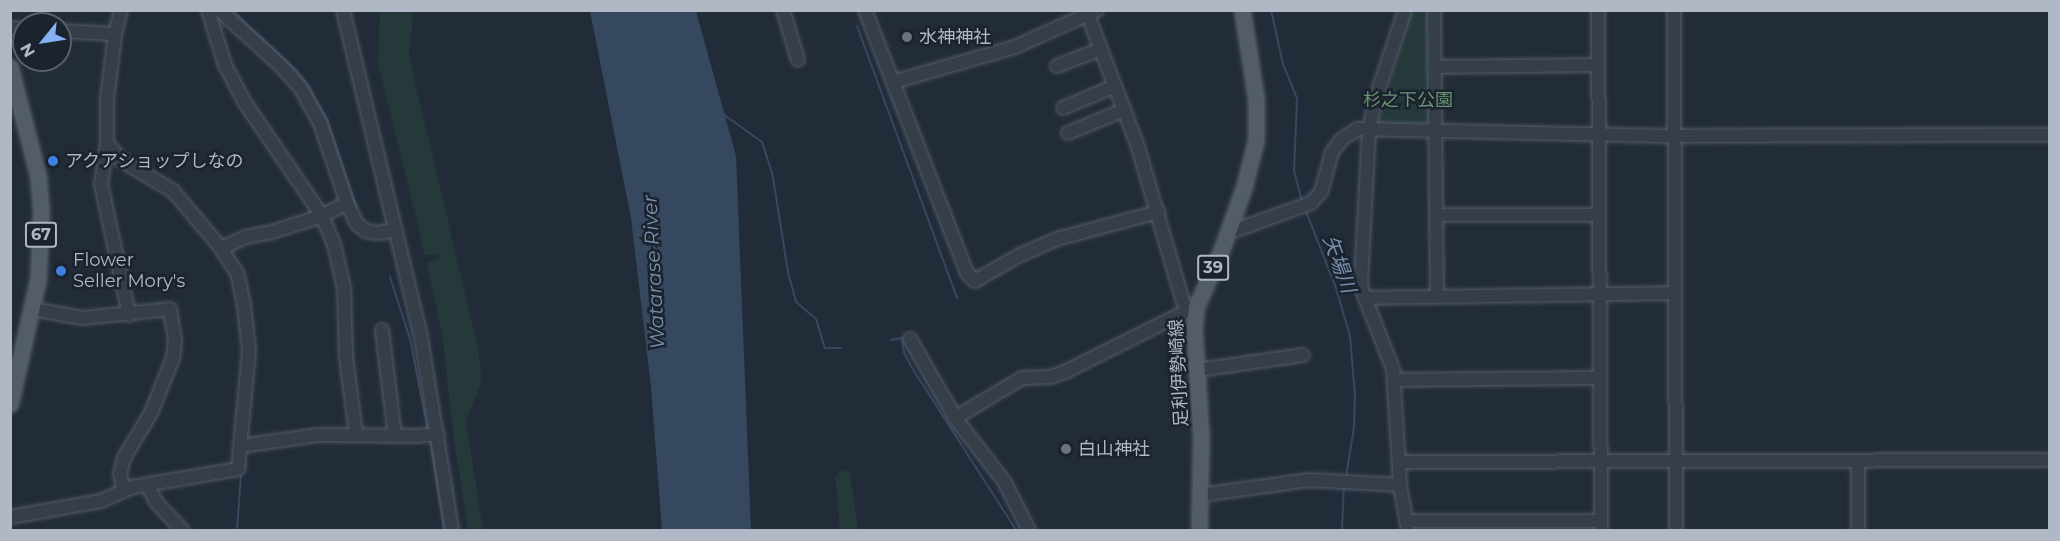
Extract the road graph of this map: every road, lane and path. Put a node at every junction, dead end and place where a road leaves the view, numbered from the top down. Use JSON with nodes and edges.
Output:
{"nodes":[{"id":1,"x":121,"y":10,"type":"edge"},
{"id":2,"x":208,"y":10,"type":"edge"},
{"id":3,"x":219,"y":10,"type":"edge"},
{"id":4,"x":343,"y":10,"type":"edge"},
{"id":5,"x":783,"y":10,"type":"edge"},
{"id":6,"x":865,"y":10,"type":"edge"},
{"id":7,"x":1242,"y":10,"type":"edge"},
{"id":8,"x":1404,"y":10,"type":"edge"},
{"id":9,"x":1434,"y":10,"type":"edge"},
{"id":10,"x":1598,"y":10,"type":"edge"},
{"id":11,"x":1674,"y":10,"type":"edge"},
{"id":12,"x":1090,"y":12,"type":"edge"},
{"id":13,"x":72,"y":32,"type":"edge"},
{"id":14,"x":115,"y":34,"type":"junction"},
{"id":15,"x":1101,"y":49,"type":"junction"},
{"id":16,"x":798,"y":60,"type":"dead end"},
{"id":17,"x":1598,"y":65,"type":"junction"},
{"id":18,"x":1057,"y":66,"type":"dead end"},
{"id":19,"x":10,"y":67,"type":"edge"},
{"id":20,"x":1434,"y":67,"type":"junction"},
{"id":21,"x":893,"y":82,"type":"junction"},
{"id":22,"x":1115,"y":86,"type":"junction"},
{"id":23,"x":1063,"y":108,"type":"dead end"},
{"id":24,"x":1124,"y":110,"type":"junction"},
{"id":25,"x":1369,"y":129,"type":"junction"},
{"id":26,"x":1434,"y":131,"type":"junction"},
{"id":27,"x":1068,"y":133,"type":"dead end"},
{"id":28,"x":1598,"y":135,"type":"junction"},
{"id":29,"x":2049,"y":135,"type":"edge"},
{"id":30,"x":1674,"y":136,"type":"junction"},
{"id":31,"x":107,"y":143,"type":"junction"},
{"id":32,"x":347,"y":203,"type":"junction"},
{"id":33,"x":1158,"y":212,"type":"junction"},
{"id":34,"x":1436,"y":215,"type":"junction"},
{"id":35,"x":1599,"y":215,"type":"junction"},
{"id":36,"x":322,"y":216,"type":"junction"},
{"id":37,"x":1229,"y":229,"type":"junction"},
{"id":38,"x":396,"y":230,"type":"junction"},
{"id":39,"x":221,"y":248,"type":"junction"},
{"id":40,"x":1675,"y":293,"type":"junction"},
{"id":41,"x":1599,"y":294,"type":"junction"},
{"id":42,"x":1437,"y":297,"type":"junction"},
{"id":43,"x":1365,"y":298,"type":"junction"},
{"id":44,"x":1192,"y":308,"type":"junction"},
{"id":45,"x":33,"y":309,"type":"junction"},
{"id":46,"x":129,"y":315,"type":"junction"},
{"id":47,"x":382,"y":330,"type":"dead end"},
{"id":48,"x":910,"y":339,"type":"dead end"},
{"id":49,"x":1303,"y":355,"type":"dead end"},
{"id":50,"x":1198,"y":370,"type":"junction"},
{"id":51,"x":1600,"y":378,"type":"junction"},
{"id":52,"x":1394,"y":380,"type":"junction"},
{"id":53,"x":10,"y":404,"type":"edge"},
{"id":54,"x":955,"y":418,"type":"junction"},
{"id":55,"x":356,"y":434,"type":"junction"},
{"id":56,"x":438,"y":434,"type":"junction"},
{"id":57,"x":395,"y":436,"type":"junction"},
{"id":58,"x":241,"y":446,"type":"junction"},
{"id":59,"x":1858,"y":460,"type":"junction"},
{"id":60,"x":2049,"y":460,"type":"edge"},
{"id":61,"x":1600,"y":461,"type":"junction"},
{"id":62,"x":1675,"y":461,"type":"junction"},
{"id":63,"x":1399,"y":462,"type":"junction"},
{"id":64,"x":1400,"y":484,"type":"junction"},
{"id":65,"x":147,"y":485,"type":"junction"},
{"id":66,"x":124,"y":491,"type":"junction"},
{"id":67,"x":1201,"y":495,"type":"junction"},
{"id":68,"x":10,"y":517,"type":"edge"},
{"id":69,"x":1407,"y":526,"type":"edge"},
{"id":70,"x":1601,"y":526,"type":"edge"},
{"id":71,"x":182,"y":531,"type":"edge"},
{"id":72,"x":452,"y":531,"type":"edge"},
{"id":73,"x":1029,"y":531,"type":"edge"},
{"id":74,"x":1199,"y":531,"type":"edge"},
{"id":75,"x":1676,"y":531,"type":"edge"},
{"id":76,"x":1858,"y":531,"type":"edge"}],
"edges":[{"from":1,"to":14,"type":"street"},
{"from":2,"to":36,"type":"street"},
{"from":3,"to":32,"type":"street"},
{"from":4,"to":38,"type":"street"},
{"from":5,"to":16,"type":"street"},
{"from":6,"to":21,"type":"street"},
{"from":7,"to":37,"type":"main road","name":"足利伊勢崎線","number":"39"},
{"from":8,"to":25,"type":"street"},
{"from":9,"to":20,"type":"street"},
{"from":10,"to":17,"type":"street"},
{"from":11,"to":30,"type":"street"},
{"from":12,"to":15,"type":"street"},
{"from":12,"to":21,"type":"street"},
{"from":13,"to":14,"type":"street"},
{"from":14,"to":31,"type":"street"},
{"from":15,"to":18,"type":"street"},
{"from":15,"to":22,"type":"street"},
{"from":17,"to":20,"type":"street"},
{"from":17,"to":28,"type":"street"},
{"from":19,"to":45,"type":"main road","number":"67"},
{"from":20,"to":26,"type":"street"},
{"from":21,"to":33,"type":"street"},
{"from":22,"to":23,"type":"street"},
{"from":22,"to":24,"type":"street"},
{"from":24,"to":27,"type":"street"},
{"from":24,"to":33,"type":"street"},
{"from":25,"to":26,"type":"street"},
{"from":25,"to":37,"type":"street"},
{"from":25,"to":43,"type":"street"},
{"from":26,"to":28,"type":"street"},
{"from":26,"to":34,"type":"street"},
{"from":28,"to":30,"type":"street"},
{"from":28,"to":35,"type":"street"},
{"from":29,"to":30,"type":"street"},
{"from":30,"to":40,"type":"street"},
{"from":31,"to":39,"type":"street"},
{"from":31,"to":46,"type":"street"},
{"from":32,"to":36,"type":"street"},
{"from":32,"to":38,"type":"street"},
{"from":33,"to":44,"type":"street"},
{"from":34,"to":35,"type":"street"},
{"from":34,"to":42,"type":"street"},
{"from":35,"to":41,"type":"street"},
{"from":36,"to":39,"type":"street"},
{"from":36,"to":55,"type":"street"},
{"from":37,"to":44,"type":"main road","name":"足利伊勢崎線","number":"39"},
{"from":38,"to":56,"type":"street"},
{"from":39,"to":58,"type":"street"},
{"from":40,"to":41,"type":"street"},
{"from":40,"to":62,"type":"street"},
{"from":41,"to":42,"type":"street"},
{"from":41,"to":51,"type":"street"},
{"from":42,"to":43,"type":"street"},
{"from":43,"to":52,"type":"street"},
{"from":44,"to":50,"type":"main road","name":"足利伊勢崎線","number":"39"},
{"from":44,"to":54,"type":"street"},
{"from":45,"to":46,"type":"street"},
{"from":45,"to":53,"type":"main road","number":"67"},
{"from":46,"to":66,"type":"street"},
{"from":47,"to":57,"type":"street"},
{"from":48,"to":54,"type":"street"},
{"from":49,"to":50,"type":"street"},
{"from":50,"to":67,"type":"main road","name":"足利伊勢崎線","number":"39"},
{"from":51,"to":52,"type":"street"},
{"from":51,"to":61,"type":"street"},
{"from":52,"to":63,"type":"street"},
{"from":54,"to":73,"type":"street"},
{"from":55,"to":57,"type":"street"},
{"from":55,"to":58,"type":"street"},
{"from":56,"to":57,"type":"street"},
{"from":56,"to":72,"type":"street"},
{"from":58,"to":65,"type":"street"},
{"from":59,"to":60,"type":"street"},
{"from":59,"to":62,"type":"street"},
{"from":59,"to":76,"type":"street"},
{"from":61,"to":62,"type":"street"},
{"from":61,"to":63,"type":"street"},
{"from":61,"to":70,"type":"street"},
{"from":62,"to":75,"type":"street"},
{"from":63,"to":64,"type":"street"},
{"from":64,"to":67,"type":"street"},
{"from":64,"to":69,"type":"street"},
{"from":65,"to":66,"type":"street"},
{"from":65,"to":71,"type":"street"},
{"from":66,"to":68,"type":"street"},
{"from":67,"to":74,"type":"main road","name":"足利伊勢崎線","number":"39"},
{"from":69,"to":70,"type":"street"}]}
